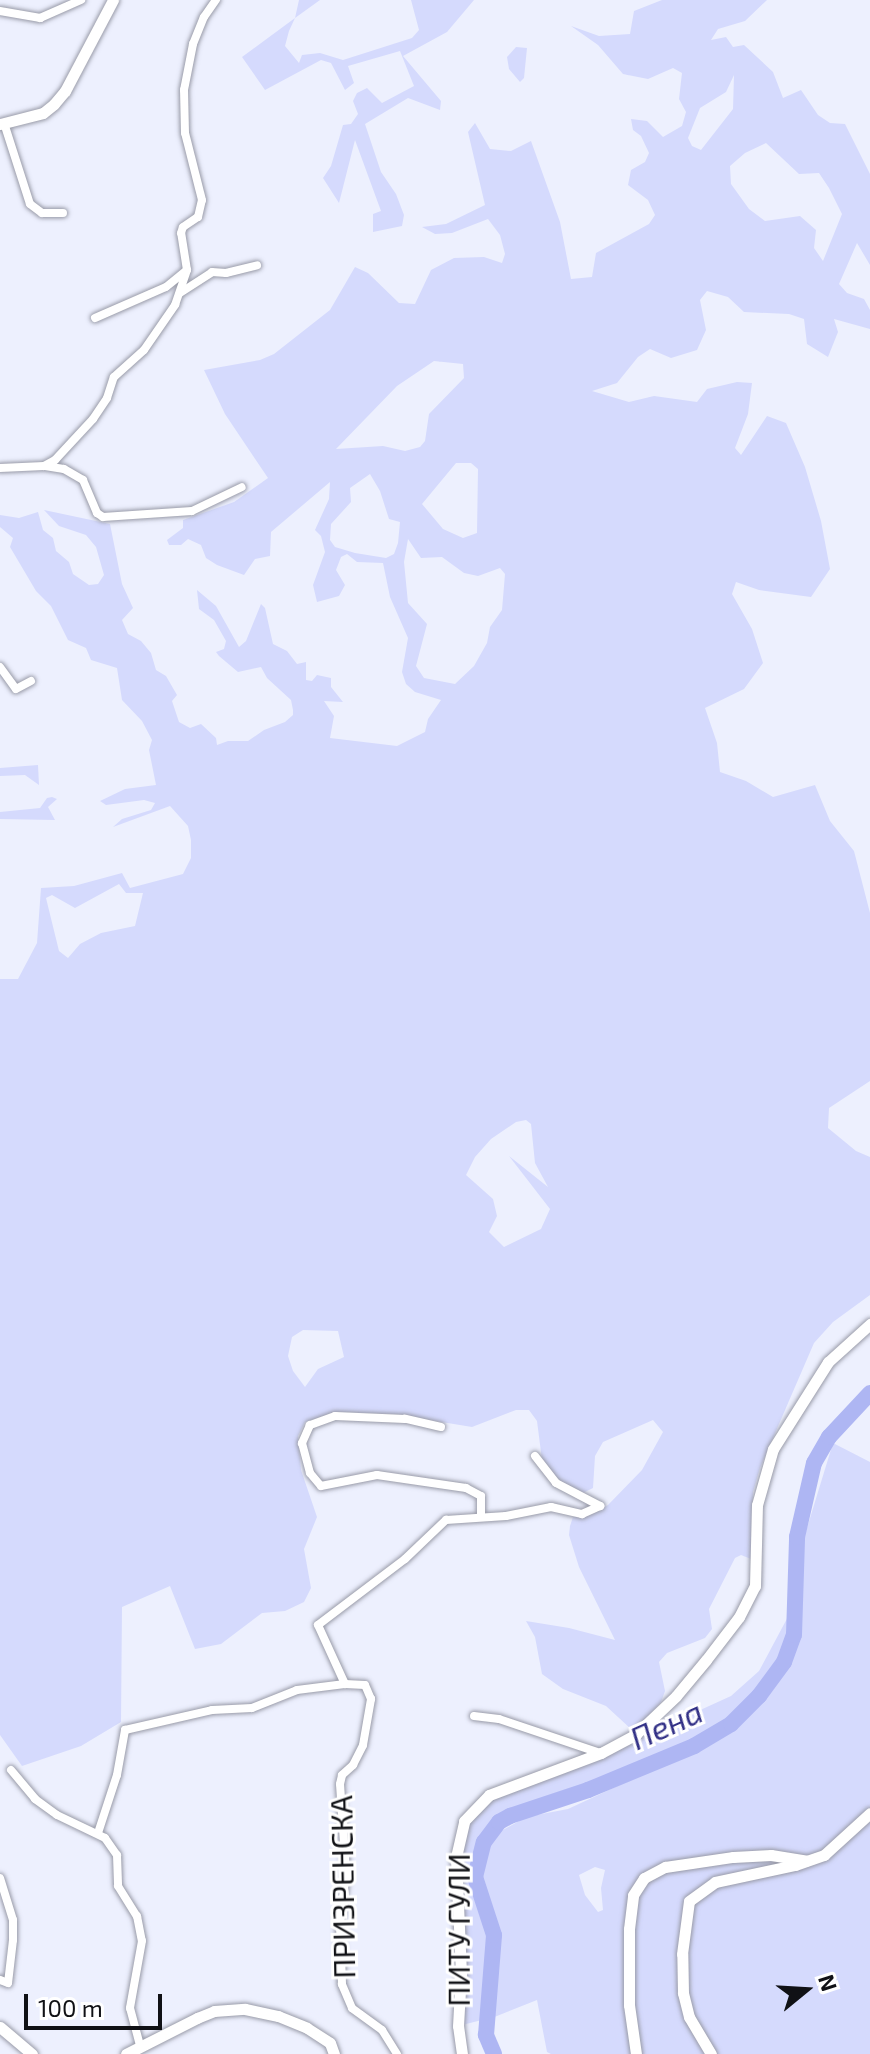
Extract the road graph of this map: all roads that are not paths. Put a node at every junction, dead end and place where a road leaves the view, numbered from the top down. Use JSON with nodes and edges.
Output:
{"nodes":[{"id":1,"x":81,"y":0,"type":"edge"},
{"id":2,"x":113,"y":0,"type":"edge"},
{"id":3,"x":216,"y":0,"type":"edge"},
{"id":4,"x":0,"y":11,"type":"edge"},
{"id":5,"x":2,"y":123,"type":"edge"},
{"id":6,"x":63,"y":213,"type":"dead end"},
{"id":7,"x":257,"y":265,"type":"dead end"},
{"id":8,"x":187,"y":270,"type":"junction"},
{"id":9,"x":180,"y":293,"type":"junction"},
{"id":10,"x":95,"y":318,"type":"dead end"},
{"id":11,"x":44,"y":466,"type":"junction"},
{"id":12,"x":0,"y":468,"type":"edge"},
{"id":13,"x":242,"y":487,"type":"dead end"},
{"id":14,"x":0,"y":667,"type":"edge"},
{"id":15,"x":31,"y":681,"type":"dead end"},
{"id":16,"x":870,"y":1324,"type":"edge"},
{"id":17,"x":441,"y":1427,"type":"dead end"},
{"id":18,"x":535,"y":1456,"type":"dead end"},
{"id":19,"x":481,"y":1516,"type":"junction"},
{"id":20,"x":345,"y":1684,"type":"junction"},
{"id":21,"x":474,"y":1716,"type":"dead end"},
{"id":22,"x":601,"y":1753,"type":"junction"},
{"id":23,"x":11,"y":1770,"type":"dead end"},
{"id":24,"x":870,"y":1813,"type":"edge"},
{"id":25,"x":98,"y":1833,"type":"junction"},
{"id":26,"x":771,"y":1855,"type":"junction"},
{"id":27,"x":807,"y":1861,"type":"junction"},
{"id":28,"x":772,"y":1871,"type":"junction"},
{"id":29,"x":0,"y":1878,"type":"edge"},
{"id":30,"x":0,"y":1980,"type":"edge"},
{"id":31,"x":0,"y":2027,"type":"edge"},
{"id":32,"x":140,"y":2045,"type":"junction"},
{"id":33,"x":32,"y":2054,"type":"edge"},
{"id":34,"x":126,"y":2054,"type":"edge"},
{"id":35,"x":334,"y":2054,"type":"edge"},
{"id":36,"x":397,"y":2054,"type":"edge"},
{"id":37,"x":462,"y":2054,"type":"edge"},
{"id":38,"x":636,"y":2054,"type":"edge"},
{"id":39,"x":711,"y":2054,"type":"edge"}],
"edges":[{"from":1,"to":4,"type":"street"},
{"from":2,"to":5,"type":"street"},
{"from":3,"to":8,"type":"street"},
{"from":5,"to":6,"type":"street"},
{"from":7,"to":9,"type":"street"},
{"from":8,"to":9,"type":"street"},
{"from":8,"to":10,"type":"street"},
{"from":9,"to":11,"type":"street"},
{"from":11,"to":12,"type":"street"},
{"from":11,"to":13,"type":"street"},
{"from":14,"to":15,"type":"street"},
{"from":16,"to":22,"type":"street","name":"ПИТУ ГУЛИ"},
{"from":17,"to":19,"type":"street"},
{"from":18,"to":19,"type":"street","name":"ПРИЗРЕНСКА"},
{"from":19,"to":20,"type":"street","name":"ПРИЗРЕНСКА"},
{"from":20,"to":25,"type":"street"},
{"from":20,"to":36,"type":"street","name":"ПРИЗРЕНСКА"},
{"from":21,"to":22,"type":"street"},
{"from":22,"to":37,"type":"street","name":"ПИТУ ГУЛИ"},
{"from":23,"to":25,"type":"street"},
{"from":24,"to":27,"type":"street"},
{"from":25,"to":32,"type":"street"},
{"from":26,"to":27,"type":"street"},
{"from":26,"to":28,"type":"street"},
{"from":26,"to":38,"type":"street"},
{"from":27,"to":28,"type":"street"},
{"from":28,"to":39,"type":"street"},
{"from":29,"to":30,"type":"street"},
{"from":31,"to":33,"type":"street"},
{"from":32,"to":34,"type":"street"},
{"from":32,"to":35,"type":"street"}]}
